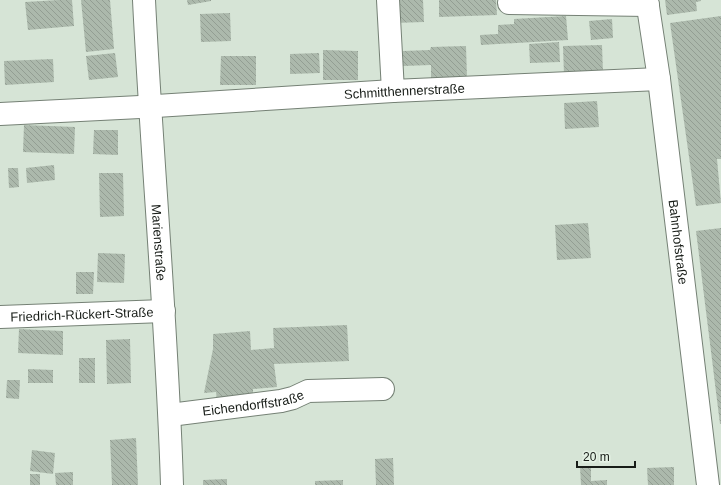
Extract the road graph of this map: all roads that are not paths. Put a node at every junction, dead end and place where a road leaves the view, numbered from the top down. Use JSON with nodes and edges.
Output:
{"nodes":[{"id":1,"x":144,"y":0,"type":"edge"},
{"id":2,"x":388,"y":0,"type":"edge"},
{"id":3,"x":647,"y":2,"type":"edge"},
{"id":4,"x":509,"y":3,"type":"dead end"},
{"id":5,"x":659,"y":79,"type":"junction"},
{"id":6,"x":393,"y":91,"type":"junction"},
{"id":7,"x":149,"y":107,"type":"junction"},
{"id":8,"x":0,"y":114,"type":"edge"},
{"id":9,"x":164,"y":311,"type":"junction"},
{"id":10,"x":0,"y":317,"type":"edge"},
{"id":11,"x":383,"y":389,"type":"dead end"},
{"id":12,"x":170,"y":415,"type":"junction"},
{"id":13,"x":713,"y":455,"type":"edge"},
{"id":14,"x":172,"y":485,"type":"edge"},
{"id":15,"x":708,"y":485,"type":"edge"}],
"edges":[{"from":1,"to":7,"type":"street","name":"Marienstraße"},
{"from":2,"to":6,"type":"street"},
{"from":3,"to":4,"type":"street"},
{"from":3,"to":5,"type":"street","name":"Bahnhofstraße"},
{"from":5,"to":6,"type":"street","name":"Schmitthennerstraße"},
{"from":5,"to":13,"type":"street","name":"Bahnhofstraße"},
{"from":6,"to":7,"type":"street","name":"Schmitthennerstraße"},
{"from":7,"to":8,"type":"street","name":"Schmitthennerstraße"},
{"from":7,"to":9,"type":"street","name":"Marienstraße"},
{"from":9,"to":10,"type":"street","name":"Friedrich-Rückert-Straße"},
{"from":9,"to":12,"type":"street","name":"Marienstraße"},
{"from":11,"to":12,"type":"street","name":"Eichendorffstraße"},
{"from":12,"to":14,"type":"street","name":"Marienstraße"},
{"from":13,"to":15,"type":"street","name":"Bahnhofstraße"}]}
